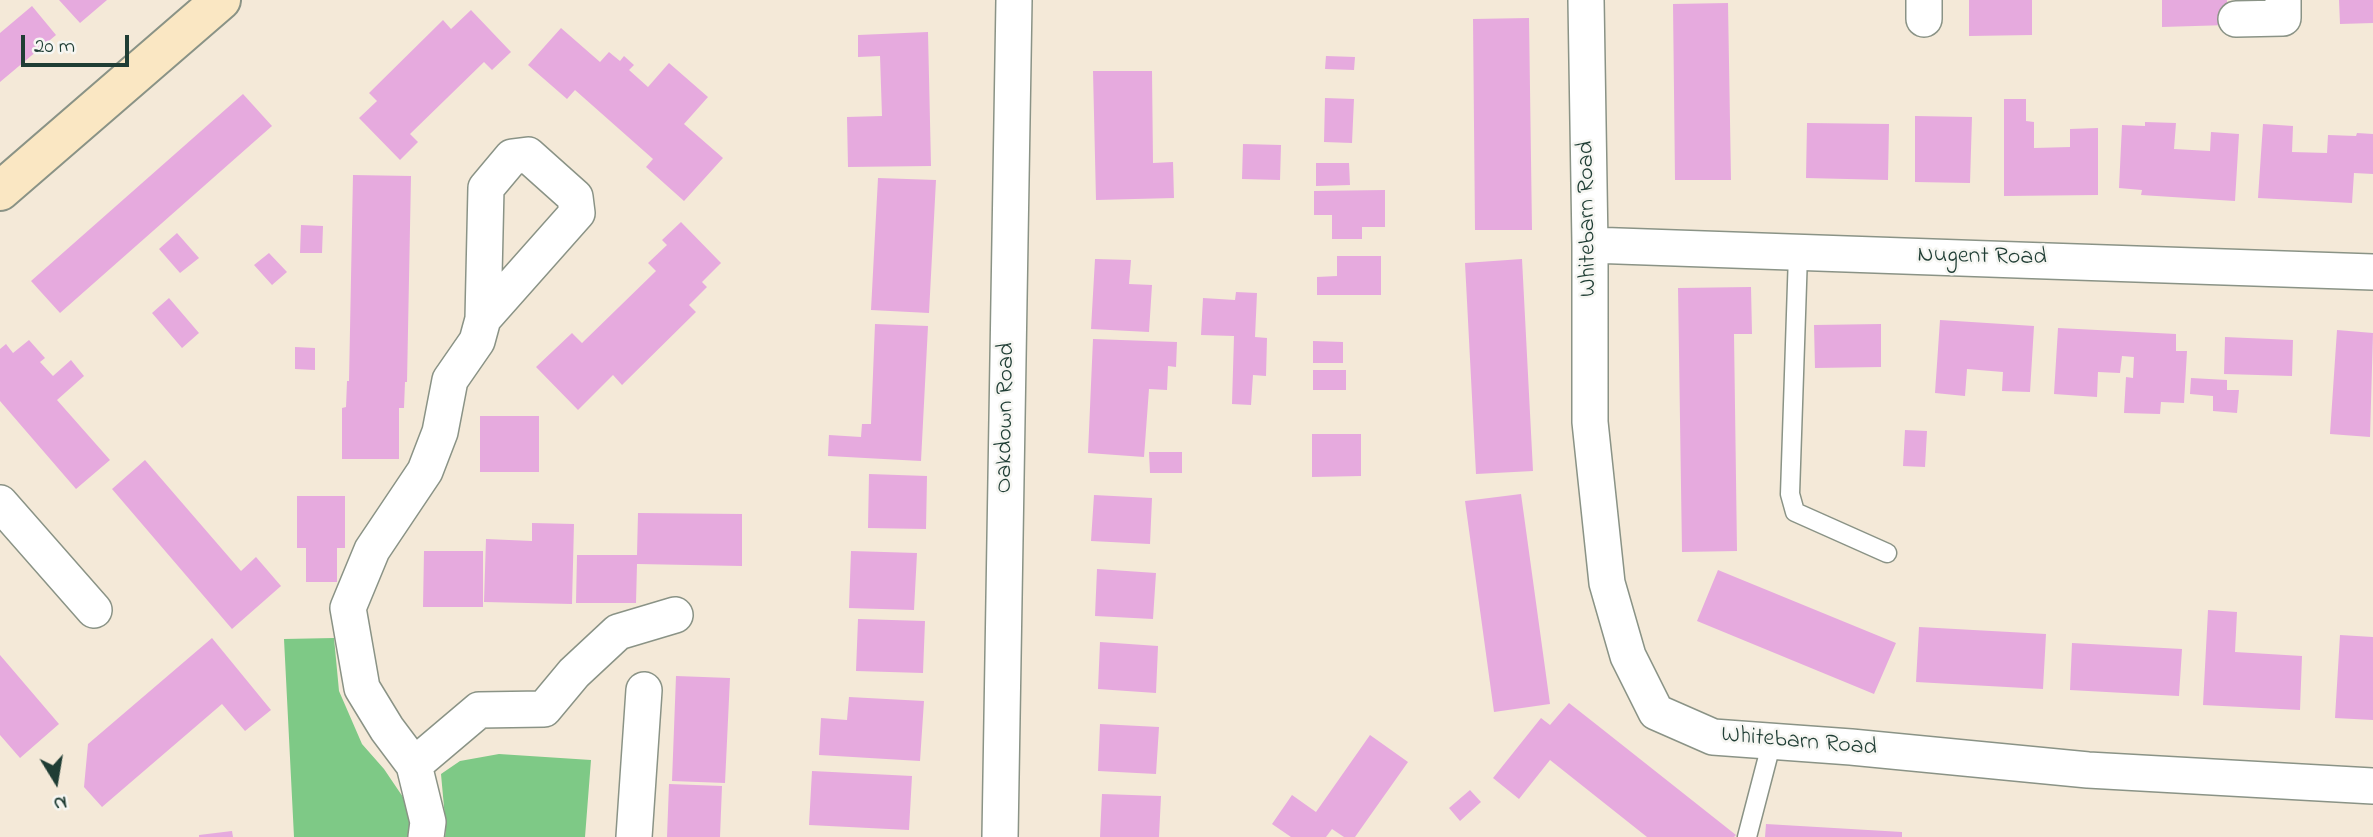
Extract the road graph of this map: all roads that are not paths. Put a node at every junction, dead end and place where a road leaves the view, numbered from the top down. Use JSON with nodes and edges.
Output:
{"nodes":[{"id":1,"x":221,"y":0,"type":"edge"},
{"id":2,"x":1014,"y":0,"type":"edge"},
{"id":3,"x":1586,"y":0,"type":"edge"},
{"id":4,"x":2283,"y":0,"type":"edge"},
{"id":5,"x":2236,"y":19,"type":"dead end"},
{"id":6,"x":0,"y":191,"type":"edge"},
{"id":7,"x":1590,"y":245,"type":"junction"},
{"id":8,"x":1798,"y":254,"type":"junction"},
{"id":9,"x":2373,"y":272,"type":"edge"},
{"id":10,"x":483,"y":319,"type":"dead end"},
{"id":11,"x":0,"y":503,"type":"edge"},
{"id":12,"x":1887,"y":553,"type":"dead end"},
{"id":13,"x":94,"y":610,"type":"dead end"},
{"id":14,"x":676,"y":615,"type":"dead end"},
{"id":15,"x":644,"y":690,"type":"dead end"},
{"id":16,"x":1772,"y":741,"type":"junction"},
{"id":17,"x":414,"y":765,"type":"junction"},
{"id":18,"x":2373,"y":786,"type":"edge"},
{"id":19,"x":426,"y":837,"type":"edge"},
{"id":20,"x":634,"y":837,"type":"edge"},
{"id":21,"x":1000,"y":837,"type":"edge"},
{"id":22,"x":1747,"y":837,"type":"edge"}],
"edges":[{"from":1,"to":6,"type":"main road"},
{"from":2,"to":21,"type":"street","name":"Oakdown Road"},
{"from":3,"to":7,"type":"street","name":"Whitebarn Road"},
{"from":4,"to":5,"type":"street"},
{"from":7,"to":8,"type":"street","name":"Nugent Road"},
{"from":7,"to":16,"type":"street","name":"Whitebarn Road"},
{"from":8,"to":9,"type":"street","name":"Nugent Road"},
{"from":8,"to":12,"type":"lane"},
{"from":10,"to":17,"type":"street"},
{"from":11,"to":13,"type":"street"},
{"from":14,"to":17,"type":"street"},
{"from":15,"to":20,"type":"street"},
{"from":16,"to":18,"type":"street","name":"Whitebarn Road"},
{"from":16,"to":22,"type":"lane"},
{"from":17,"to":19,"type":"street"}]}
